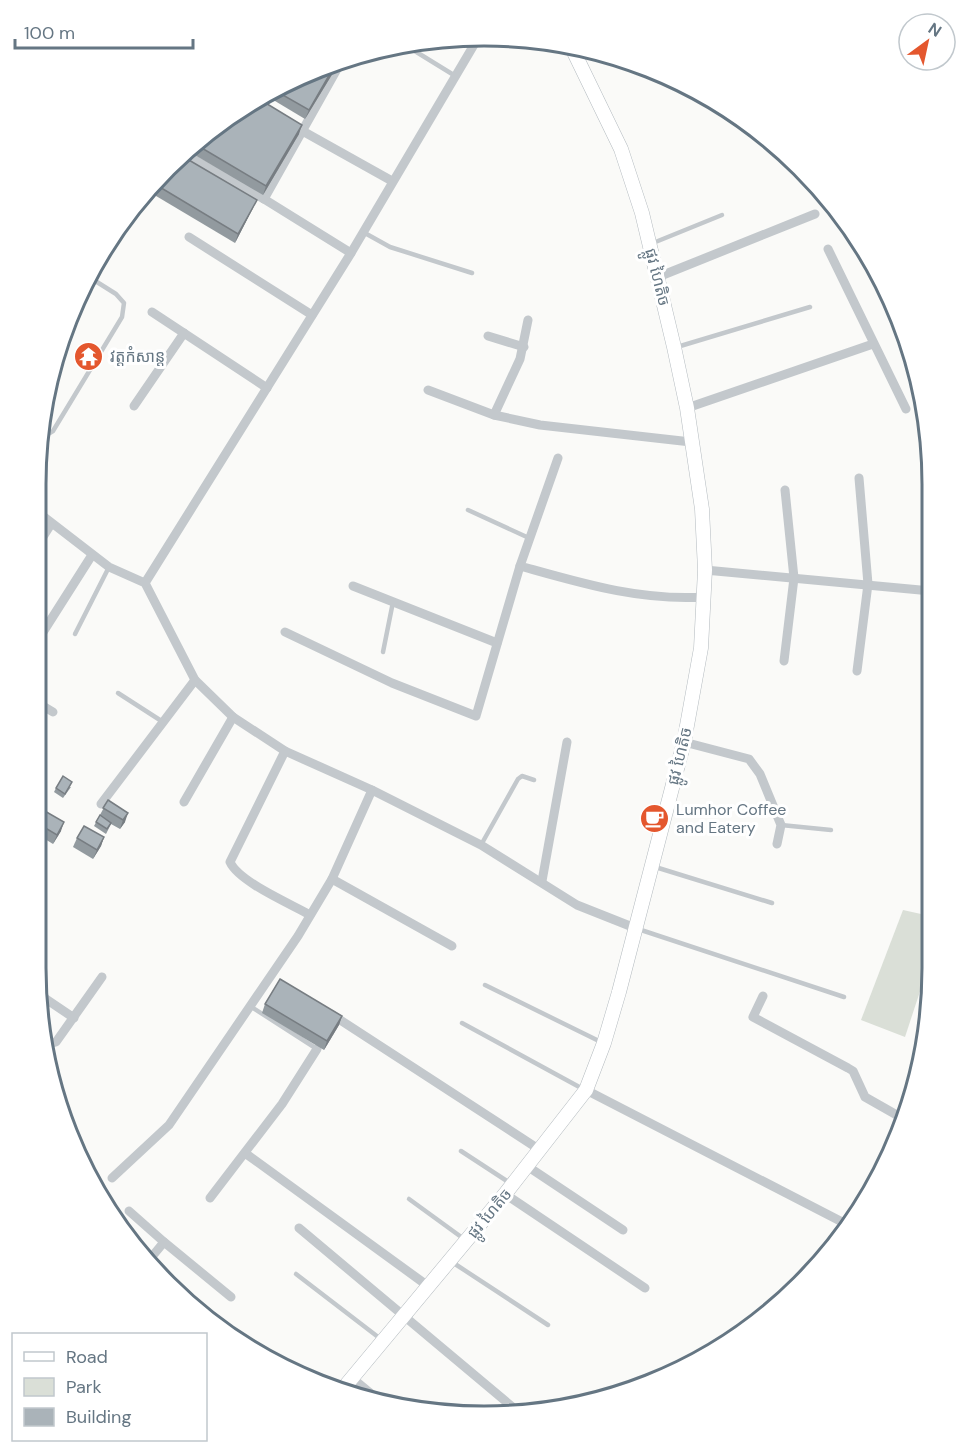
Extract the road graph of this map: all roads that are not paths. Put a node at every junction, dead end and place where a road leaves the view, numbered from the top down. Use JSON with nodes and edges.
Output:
{"nodes":[{"id":1,"x":473,"y":46,"type":"edge"},
{"id":2,"x":416,"y":52,"type":"edge"},
{"id":3,"x":576,"y":56,"type":"edge"},
{"id":4,"x":334,"y":74,"type":"edge"},
{"id":5,"x":457,"y":77,"type":"junction"},
{"id":6,"x":283,"y":119,"type":"edge"},
{"id":7,"x":301,"y":131,"type":"junction"},
{"id":8,"x":192,"y":159,"type":"edge"},
{"id":9,"x":392,"y":181,"type":"junction"},
{"id":10,"x":264,"y":198,"type":"junction"},
{"id":11,"x":815,"y":214,"type":"dead end"},
{"id":12,"x":722,"y":215,"type":"dead end"},
{"id":13,"x":363,"y":232,"type":"junction"},
{"id":14,"x":189,"y":237,"type":"dead end"},
{"id":15,"x":650,"y":244,"type":"junction"},
{"id":16,"x":828,"y":249,"type":"dead end"},
{"id":17,"x":351,"y":253,"type":"junction"},
{"id":18,"x":472,"y":273,"type":"dead end"},
{"id":19,"x":658,"y":277,"type":"junction"},
{"id":20,"x":97,"y":282,"type":"edge"},
{"id":21,"x":810,"y":307,"type":"dead end"},
{"id":22,"x":152,"y":312,"type":"dead end"},
{"id":23,"x":312,"y":315,"type":"junction"},
{"id":24,"x":528,"y":320,"type":"dead end"},
{"id":25,"x":184,"y":333,"type":"junction"},
{"id":26,"x":488,"y":336,"type":"dead end"},
{"id":27,"x":873,"y":344,"type":"junction"},
{"id":28,"x":524,"y":347,"type":"junction"},
{"id":29,"x":674,"y":347,"type":"junction"},
{"id":30,"x":267,"y":388,"type":"junction"},
{"id":31,"x":428,"y":390,"type":"dead end"},
{"id":32,"x":134,"y":406,"type":"dead end"},
{"id":33,"x":687,"y":408,"type":"junction"},
{"id":34,"x":906,"y":409,"type":"dead end"},
{"id":35,"x":494,"y":415,"type":"junction"},
{"id":36,"x":49,"y":433,"type":"edge"},
{"id":37,"x":692,"y":442,"type":"junction"},
{"id":38,"x":558,"y":458,"type":"dead end"},
{"id":39,"x":859,"y":478,"type":"dead end"},
{"id":40,"x":785,"y":490,"type":"dead end"},
{"id":41,"x":468,"y":510,"type":"dead end"},
{"id":42,"x":46,"y":519,"type":"edge"},
{"id":43,"x":51,"y":524,"type":"junction"},
{"id":44,"x":46,"y":532,"type":"edge"},
{"id":45,"x":531,"y":539,"type":"junction"},
{"id":46,"x":92,"y":555,"type":"junction"},
{"id":47,"x":520,"y":566,"type":"junction"},
{"id":48,"x":109,"y":567,"type":"junction"},
{"id":49,"x":705,"y":570,"type":"junction"},
{"id":50,"x":794,"y":578,"type":"junction"},
{"id":51,"x":145,"y":583,"type":"junction"},
{"id":52,"x":868,"y":584,"type":"junction"},
{"id":53,"x":353,"y":586,"type":"dead end"},
{"id":54,"x":922,"y":590,"type":"edge"},
{"id":55,"x":704,"y":597,"type":"junction"},
{"id":56,"x":393,"y":602,"type":"junction"},
{"id":57,"x":46,"y":627,"type":"edge"},
{"id":58,"x":285,"y":632,"type":"dead end"},
{"id":59,"x":75,"y":634,"type":"dead end"},
{"id":60,"x":497,"y":643,"type":"junction"},
{"id":61,"x":383,"y":652,"type":"dead end"},
{"id":62,"x":784,"y":661,"type":"dead end"},
{"id":63,"x":857,"y":671,"type":"dead end"},
{"id":64,"x":195,"y":680,"type":"junction"},
{"id":65,"x":118,"y":693,"type":"dead end"},
{"id":66,"x":46,"y":708,"type":"edge"},
{"id":67,"x":53,"y":712,"type":"dead end"},
{"id":68,"x":233,"y":717,"type":"junction"},
{"id":69,"x":163,"y":722,"type":"junction"},
{"id":70,"x":567,"y":742,"type":"dead end"},
{"id":71,"x":684,"y":742,"type":"junction"},
{"id":72,"x":285,"y":751,"type":"junction"},
{"id":73,"x":534,"y":780,"type":"dead end"},
{"id":74,"x":372,"y":790,"type":"junction"},
{"id":75,"x":184,"y":802,"type":"dead end"},
{"id":76,"x":101,"y":804,"type":"dead end"},
{"id":77,"x":781,"y":825,"type":"junction"},
{"id":78,"x":831,"y":830,"type":"dead end"},
{"id":79,"x":777,"y":844,"type":"dead end"},
{"id":80,"x":481,"y":845,"type":"junction"},
{"id":81,"x":650,"y":865,"type":"junction"},
{"id":82,"x":332,"y":879,"type":"junction"},
{"id":83,"x":542,"y":881,"type":"junction"},
{"id":84,"x":772,"y":903,"type":"dead end"},
{"id":85,"x":310,"y":915,"type":"junction"},
{"id":86,"x":635,"y":928,"type":"junction"},
{"id":87,"x":452,"y":946,"type":"dead end"},
{"id":88,"x":271,"y":975,"type":"junction"},
{"id":89,"x":102,"y":978,"type":"dead end"},
{"id":90,"x":281,"y":982,"type":"edge"},
{"id":91,"x":485,"y":985,"type":"dead end"},
{"id":92,"x":763,"y":996,"type":"dead end"},
{"id":93,"x":844,"y":997,"type":"dead end"},
{"id":94,"x":47,"y":1000,"type":"edge"},
{"id":95,"x":250,"y":1006,"type":"junction"},
{"id":96,"x":321,"y":1007,"type":"edge"},
{"id":97,"x":74,"y":1018,"type":"junction"},
{"id":98,"x":462,"y":1023,"type":"dead end"},
{"id":99,"x":53,"y":1043,"type":"edge"},
{"id":100,"x":604,"y":1043,"type":"junction"},
{"id":101,"x":317,"y":1049,"type":"joint"},
{"id":102,"x":586,"y":1090,"type":"junction"},
{"id":103,"x":897,"y":1115,"type":"edge"},
{"id":104,"x":461,"y":1150,"type":"dead end"},
{"id":105,"x":540,"y":1150,"type":"junction"},
{"id":106,"x":245,"y":1153,"type":"junction"},
{"id":107,"x":526,"y":1166,"type":"junction"},
{"id":108,"x":112,"y":1178,"type":"dead end"},
{"id":109,"x":509,"y":1189,"type":"junction"},
{"id":110,"x":210,"y":1198,"type":"dead end"},
{"id":111,"x":410,"y":1199,"type":"dead end"},
{"id":112,"x":129,"y":1211,"type":"dead end"},
{"id":113,"x":841,"y":1222,"type":"edge"},
{"id":114,"x":299,"y":1228,"type":"dead end"},
{"id":115,"x":623,"y":1230,"type":"dead end"},
{"id":116,"x":466,"y":1241,"type":"junction"},
{"id":117,"x":164,"y":1242,"type":"junction"},
{"id":118,"x":153,"y":1255,"type":"edge"},
{"id":119,"x":450,"y":1261,"type":"junction"},
{"id":120,"x":297,"y":1274,"type":"dead end"},
{"id":121,"x":428,"y":1286,"type":"junction"},
{"id":122,"x":645,"y":1288,"type":"dead end"},
{"id":123,"x":231,"y":1297,"type":"dead end"},
{"id":124,"x":402,"y":1315,"type":"junction"},
{"id":125,"x":548,"y":1325,"type":"dead end"},
{"id":126,"x":382,"y":1340,"type":"junction"},
{"id":127,"x":352,"y":1378,"type":"junction"},
{"id":128,"x":347,"y":1384,"type":"edge"},
{"id":129,"x":368,"y":1391,"type":"edge"},
{"id":130,"x":511,"y":1406,"type":"edge"}],
"edges":[{"from":1,"to":5,"type":"street"},
{"from":2,"to":5,"type":"lane"},
{"from":3,"to":15,"type":"street","name":"ផ្លូវ ហៃតិច"},
{"from":4,"to":7,"type":"street"},
{"from":5,"to":9,"type":"street"},
{"from":6,"to":7,"type":"street"},
{"from":7,"to":9,"type":"street"},
{"from":7,"to":10,"type":"street"},
{"from":8,"to":10,"type":"street"},
{"from":9,"to":13,"type":"street"},
{"from":10,"to":17,"type":"street"},
{"from":11,"to":19,"type":"street"},
{"from":12,"to":15,"type":"lane"},
{"from":13,"to":17,"type":"street"},
{"from":13,"to":18,"type":"lane"},
{"from":14,"to":23,"type":"street"},
{"from":15,"to":19,"type":"street","name":"ផ្លូវ ហៃតិច"},
{"from":16,"to":27,"type":"street"},
{"from":17,"to":23,"type":"street"},
{"from":19,"to":29,"type":"street","name":"ផ្លូវ ហៃតិច"},
{"from":20,"to":36,"type":"lane"},
{"from":21,"to":29,"type":"lane"},
{"from":22,"to":25,"type":"street"},
{"from":23,"to":30,"type":"street"},
{"from":24,"to":28,"type":"street"},
{"from":25,"to":30,"type":"street"},
{"from":25,"to":32,"type":"street"},
{"from":26,"to":28,"type":"street"},
{"from":27,"to":33,"type":"street"},
{"from":27,"to":34,"type":"street"},
{"from":28,"to":35,"type":"street"},
{"from":29,"to":33,"type":"street","name":"ផ្លូវ ហៃតិច"},
{"from":30,"to":51,"type":"street"},
{"from":31,"to":35,"type":"street"},
{"from":33,"to":37,"type":"street","name":"ផ្លូវ ហៃតិច"},
{"from":35,"to":37,"type":"street"},
{"from":37,"to":49,"type":"street","name":"ផ្លូវ ហៃតិច"},
{"from":38,"to":45,"type":"street"},
{"from":39,"to":52,"type":"street"},
{"from":40,"to":50,"type":"street"},
{"from":41,"to":45,"type":"lane"},
{"from":42,"to":43,"type":"street"},
{"from":43,"to":44,"type":"street"},
{"from":43,"to":46,"type":"street"},
{"from":45,"to":47,"type":"street"},
{"from":46,"to":48,"type":"street"},
{"from":46,"to":57,"type":"street"},
{"from":47,"to":55,"type":"street"},
{"from":47,"to":60,"type":"street"},
{"from":48,"to":51,"type":"street"},
{"from":48,"to":59,"type":"lane"},
{"from":49,"to":50,"type":"street"},
{"from":49,"to":55,"type":"street","name":"ផ្លូវ ហៃតិច"},
{"from":50,"to":52,"type":"street"},
{"from":50,"to":62,"type":"street"},
{"from":51,"to":64,"type":"street"},
{"from":52,"to":54,"type":"street"},
{"from":52,"to":63,"type":"street"},
{"from":53,"to":56,"type":"street"},
{"from":55,"to":71,"type":"street","name":"ផ្លូវ ហៃតិច"},
{"from":56,"to":60,"type":"street"},
{"from":56,"to":61,"type":"lane"},
{"from":58,"to":60,"type":"street"},
{"from":64,"to":68,"type":"street"},
{"from":64,"to":69,"type":"street"},
{"from":65,"to":69,"type":"lane"},
{"from":66,"to":67,"type":"street"},
{"from":68,"to":72,"type":"street"},
{"from":68,"to":75,"type":"street"},
{"from":69,"to":76,"type":"street"},
{"from":70,"to":83,"type":"street"},
{"from":71,"to":77,"type":"street"},
{"from":71,"to":81,"type":"street","name":"ផ្លូវ ហៃតិច"},
{"from":72,"to":74,"type":"street"},
{"from":72,"to":85,"type":"street"},
{"from":73,"to":80,"type":"lane"},
{"from":74,"to":80,"type":"street"},
{"from":74,"to":82,"type":"street"},
{"from":77,"to":78,"type":"lane"},
{"from":77,"to":79,"type":"street"},
{"from":80,"to":83,"type":"street"},
{"from":81,"to":84,"type":"lane"},
{"from":81,"to":86,"type":"street","name":"ផ្លូវ ហៃតិច"},
{"from":82,"to":85,"type":"street"},
{"from":82,"to":87,"type":"street"},
{"from":83,"to":86,"type":"street"},
{"from":85,"to":88,"type":"street"},
{"from":86,"to":93,"type":"lane"},
{"from":86,"to":100,"type":"street","name":"ផ្លូវ ហៃតិច"},
{"from":88,"to":90,"type":"street"},
{"from":88,"to":95,"type":"street"},
{"from":89,"to":97,"type":"street"},
{"from":91,"to":100,"type":"lane"},
{"from":92,"to":103,"type":"street"},
{"from":94,"to":97,"type":"street"},
{"from":95,"to":101,"type":"lane"},
{"from":95,"to":108,"type":"street"},
{"from":96,"to":105,"type":"street"},
{"from":97,"to":99,"type":"street"},
{"from":98,"to":102,"type":"lane"},
{"from":100,"to":102,"type":"street","name":"ផ្លូវ ហៃតិច"},
{"from":101,"to":106,"type":"street"},
{"from":102,"to":105,"type":"street","name":"ផ្លូវ ហៃតិច"},
{"from":102,"to":113,"type":"street"},
{"from":104,"to":109,"type":"lane"},
{"from":105,"to":107,"type":"street","name":"ផ្លូវ ហៃតិច"},
{"from":106,"to":110,"type":"street"},
{"from":106,"to":121,"type":"street"},
{"from":107,"to":109,"type":"street","name":"ផ្លូវ ហៃតិច"},
{"from":107,"to":115,"type":"street"},
{"from":109,"to":116,"type":"street","name":"ផ្លូវ ហៃតិច"},
{"from":109,"to":122,"type":"street"},
{"from":111,"to":116,"type":"lane"},
{"from":112,"to":117,"type":"street"},
{"from":114,"to":124,"type":"street"},
{"from":116,"to":119,"type":"street","name":"ផ្លូវ ហៃតិច"},
{"from":117,"to":118,"type":"street"},
{"from":117,"to":123,"type":"street"},
{"from":119,"to":121,"type":"street","name":"ផ្លូវ ហៃតិច"},
{"from":119,"to":125,"type":"lane"},
{"from":120,"to":126,"type":"lane"},
{"from":121,"to":124,"type":"street","name":"ផ្លូវ ហៃតិច"},
{"from":124,"to":126,"type":"street","name":"ផ្លូវ ហៃតិច"},
{"from":124,"to":130,"type":"street"},
{"from":126,"to":127,"type":"street","name":"ផ្លូវ ហៃតិច"},
{"from":127,"to":128,"type":"street","name":"ផ្លូវ ហៃតិច"},
{"from":127,"to":129,"type":"street"}]}
